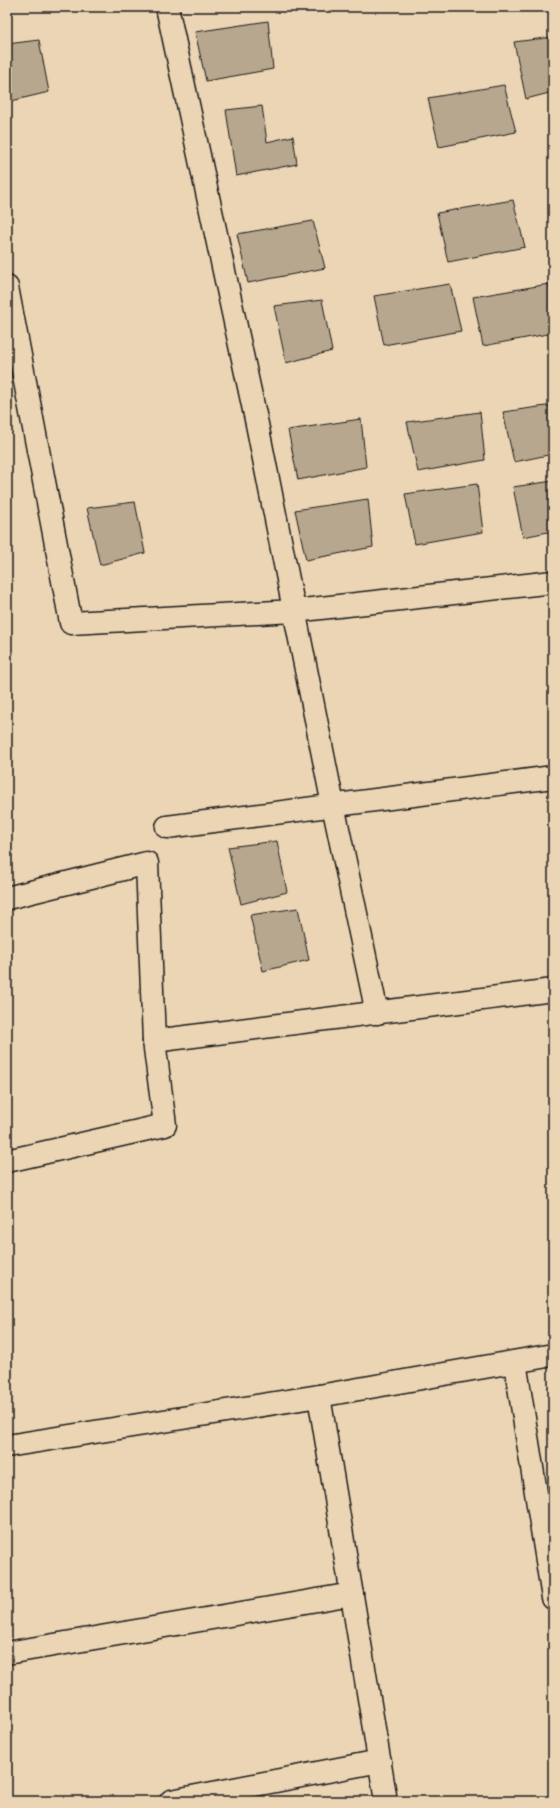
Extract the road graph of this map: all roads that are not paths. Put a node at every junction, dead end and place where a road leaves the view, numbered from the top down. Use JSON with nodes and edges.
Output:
{"nodes":[{"id":1,"x":167,"y":7,"type":"edge"},
{"id":2,"x":7,"y":287,"type":"edge"},
{"id":3,"x":553,"y":582,"type":"edge"},
{"id":4,"x":294,"y":611,"type":"junction"},
{"id":5,"x":553,"y":777,"type":"edge"},
{"id":6,"x":333,"y":805,"type":"junction"},
{"id":7,"x":167,"y":827,"type":"dead end"},
{"id":8,"x":7,"y":898,"type":"edge"},
{"id":9,"x":553,"y":990,"type":"edge"},
{"id":10,"x":377,"y":1013,"type":"junction"},
{"id":11,"x":154,"y":1041,"type":"junction"},
{"id":12,"x":7,"y":1161,"type":"edge"},
{"id":13,"x":553,"y":1355,"type":"edge"},
{"id":14,"x":515,"y":1362,"type":"junction"},
{"id":15,"x":319,"y":1396,"type":"junction"},
{"id":16,"x":7,"y":1446,"type":"edge"},
{"id":17,"x":352,"y":1594,"type":"junction"},
{"id":18,"x":553,"y":1598,"type":"edge"},
{"id":19,"x":7,"y":1653,"type":"edge"},
{"id":20,"x":380,"y":1761,"type":"junction"},
{"id":21,"x":171,"y":1801,"type":"edge"},
{"id":22,"x":386,"y":1801,"type":"edge"}],
"edges":[{"from":1,"to":4,"type":"street"},
{"from":2,"to":4,"type":"street"},
{"from":3,"to":4,"type":"street"},
{"from":4,"to":6,"type":"street"},
{"from":5,"to":6,"type":"street"},
{"from":6,"to":7,"type":"street"},
{"from":6,"to":10,"type":"street"},
{"from":8,"to":11,"type":"street"},
{"from":9,"to":10,"type":"street"},
{"from":10,"to":11,"type":"street"},
{"from":11,"to":12,"type":"street"},
{"from":13,"to":14,"type":"street"},
{"from":14,"to":15,"type":"street"},
{"from":14,"to":18,"type":"street"},
{"from":15,"to":16,"type":"street"},
{"from":15,"to":17,"type":"street"},
{"from":17,"to":19,"type":"street"},
{"from":17,"to":20,"type":"street"},
{"from":20,"to":21,"type":"street"},
{"from":20,"to":22,"type":"street"}]}
